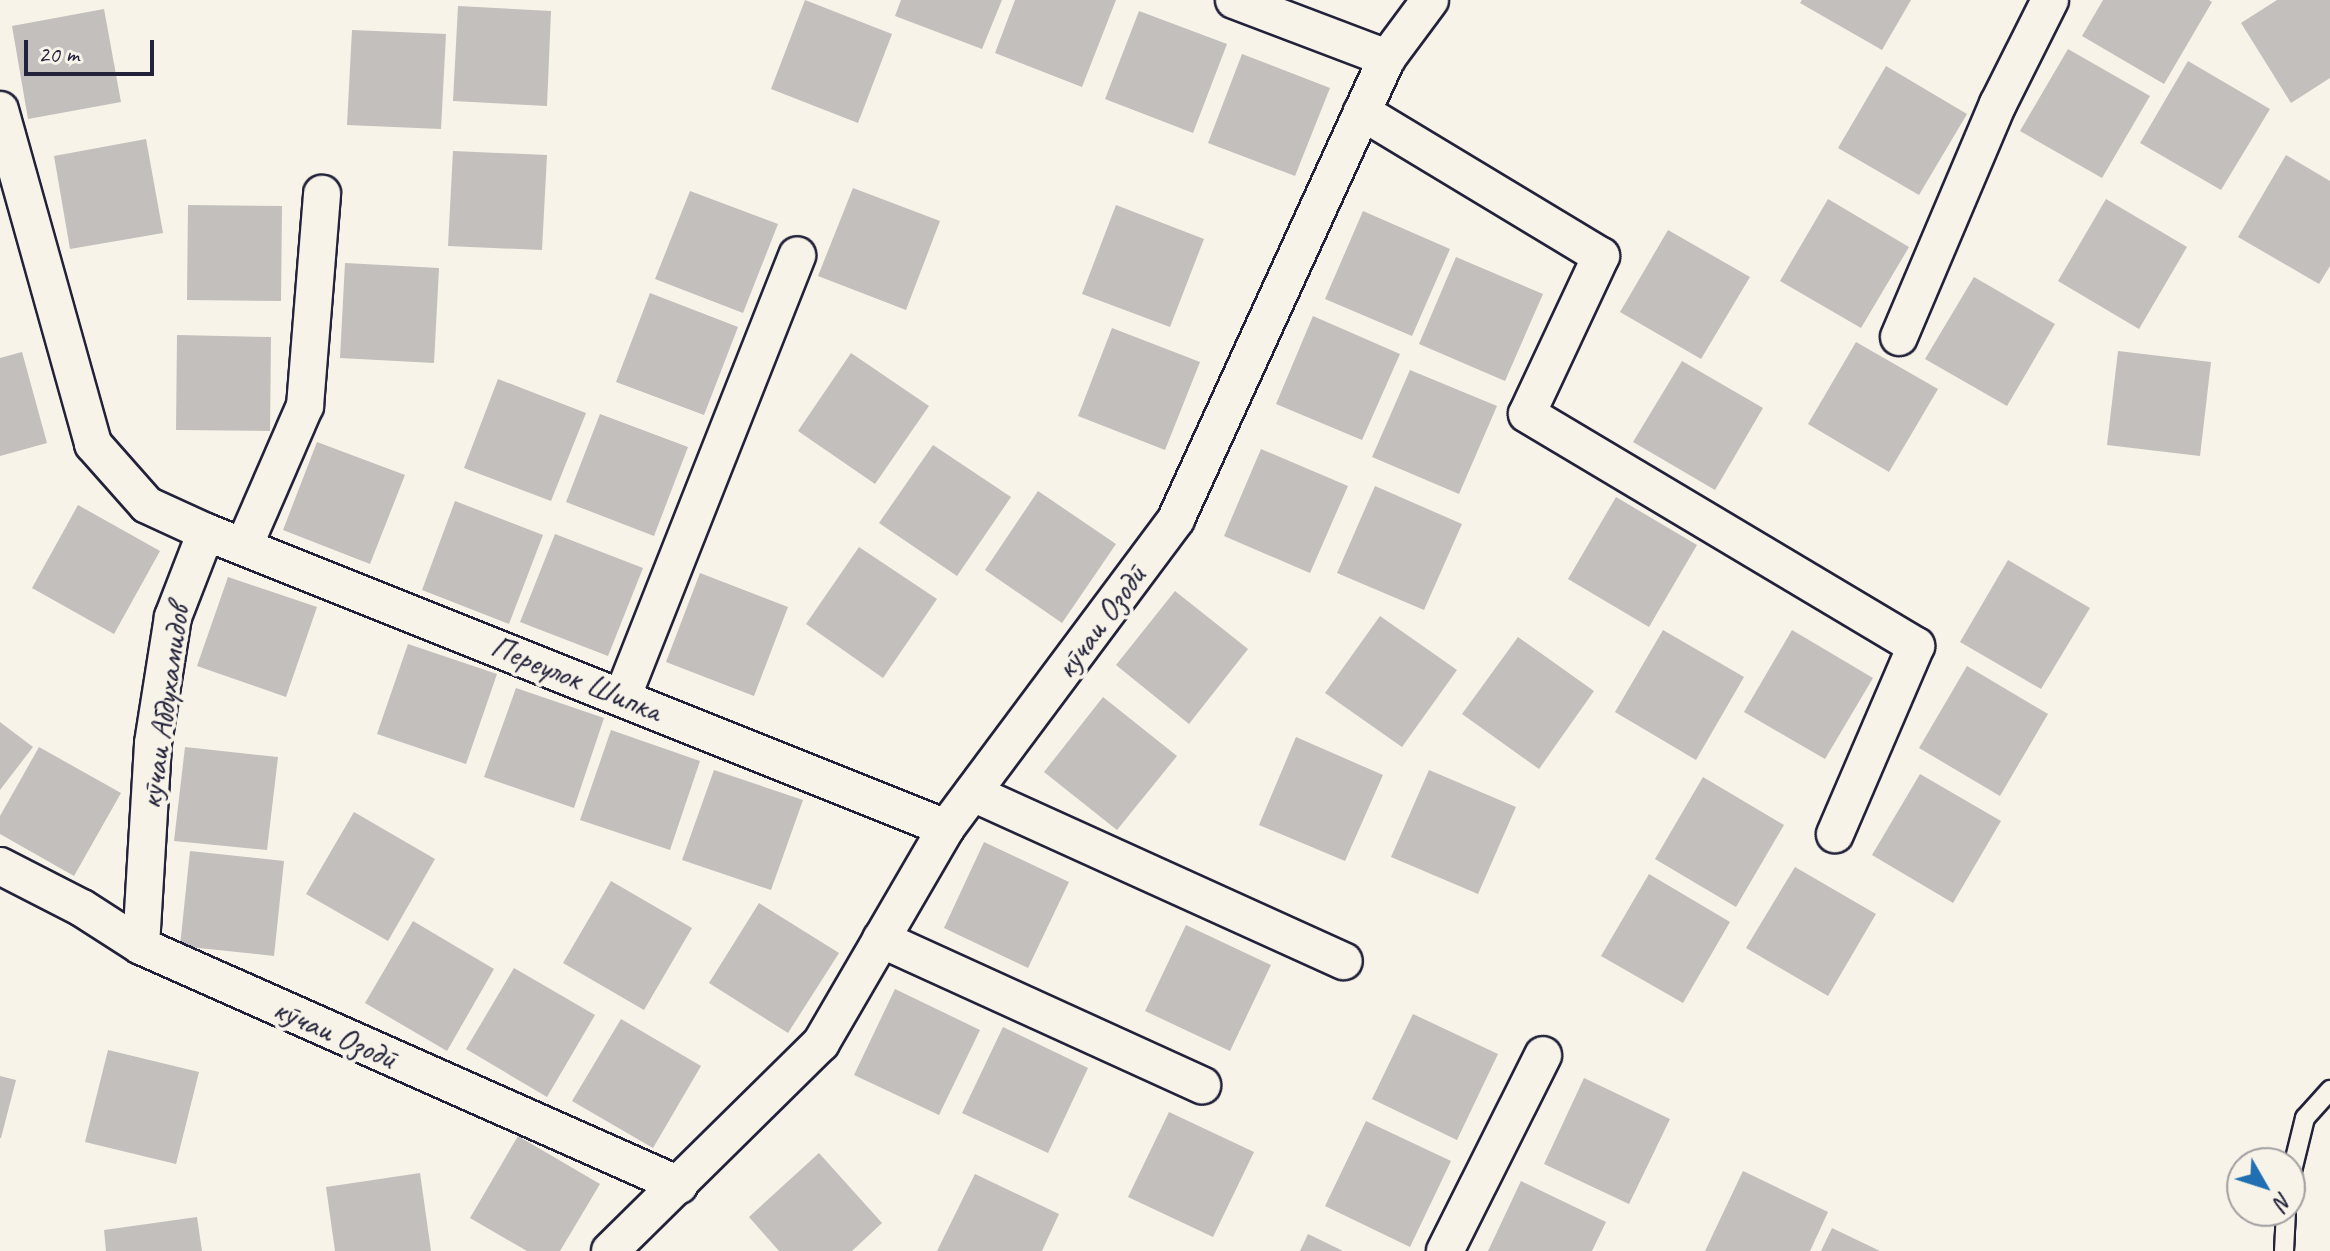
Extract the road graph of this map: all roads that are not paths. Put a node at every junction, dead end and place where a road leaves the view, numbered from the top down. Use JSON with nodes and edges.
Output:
{"nodes":[{"id":1,"x":1234,"y":0,"type":"edge"},
{"id":2,"x":1430,"y":0,"type":"edge"},
{"id":3,"x":2050,"y":0,"type":"edge"},
{"id":4,"x":1387,"y":58,"type":"junction"},
{"id":5,"x":0,"y":110,"type":"edge"},
{"id":6,"x":1362,"y":112,"type":"junction"},
{"id":7,"x":322,"y":194,"type":"dead end"},
{"id":8,"x":797,"y":255,"type":"dead end"},
{"id":9,"x":1899,"y":337,"type":"dead end"},
{"id":10,"x":206,"y":532,"type":"junction"},
{"id":11,"x":244,"y":546,"type":"junction"},
{"id":12,"x":622,"y":698,"type":"junction"},
{"id":13,"x":973,"y":793,"type":"junction"},
{"id":14,"x":946,"y":828,"type":"junction"},
{"id":15,"x":1835,"y":834,"type":"dead end"},
{"id":16,"x":0,"y":866,"type":"edge"},
{"id":17,"x":881,"y":939,"type":"junction"},
{"id":18,"x":141,"y":946,"type":"junction"},
{"id":19,"x":1344,"y":961,"type":"dead end"},
{"id":20,"x":1543,"y":1055,"type":"dead end"},
{"id":21,"x":1202,"y":1085,"type":"dead end"},
{"id":22,"x":2330,"y":1090,"type":"edge"},
{"id":23,"x":2298,"y":1147,"type":"edge"},
{"id":24,"x":679,"y":1185,"type":"junction"},
{"id":25,"x":2285,"y":1227,"type":"edge"},
{"id":26,"x":610,"y":1251,"type":"edge"},
{"id":27,"x":1445,"y":1251,"type":"edge"},
{"id":28,"x":2284,"y":1251,"type":"edge"}],
"edges":[{"from":1,"to":4,"type":"street"},
{"from":2,"to":4,"type":"street","name":"кӯчаи Озодӣ"},
{"from":3,"to":9,"type":"street"},
{"from":4,"to":6,"type":"street","name":"кӯчаи Озодӣ"},
{"from":5,"to":10,"type":"street"},
{"from":6,"to":13,"type":"street","name":"кӯчаи Озодӣ"},
{"from":6,"to":15,"type":"street"},
{"from":7,"to":11,"type":"street"},
{"from":8,"to":12,"type":"street"},
{"from":10,"to":11,"type":"street","name":"Переулок Шипка"},
{"from":10,"to":18,"type":"street","name":"кӯчаи Абдухамидов"},
{"from":11,"to":12,"type":"street","name":"Переулок Шипка"},
{"from":12,"to":14,"type":"street","name":"Переулок Шипка"},
{"from":13,"to":14,"type":"street","name":"кӯчаи Озодӣ"},
{"from":13,"to":19,"type":"street"},
{"from":14,"to":17,"type":"street","name":"кӯчаи Озодӣ"},
{"from":16,"to":18,"type":"street","name":"кӯчаи Озодӣ"},
{"from":17,"to":21,"type":"street"},
{"from":17,"to":24,"type":"street","name":"кӯчаи Озодӣ"},
{"from":18,"to":24,"type":"street","name":"кӯчаи Озодӣ"},
{"from":20,"to":27,"type":"street"},
{"from":22,"to":23,"type":"lane"},
{"from":24,"to":26,"type":"street","name":"кӯчаи Озодӣ"},
{"from":25,"to":28,"type":"lane"}]}
